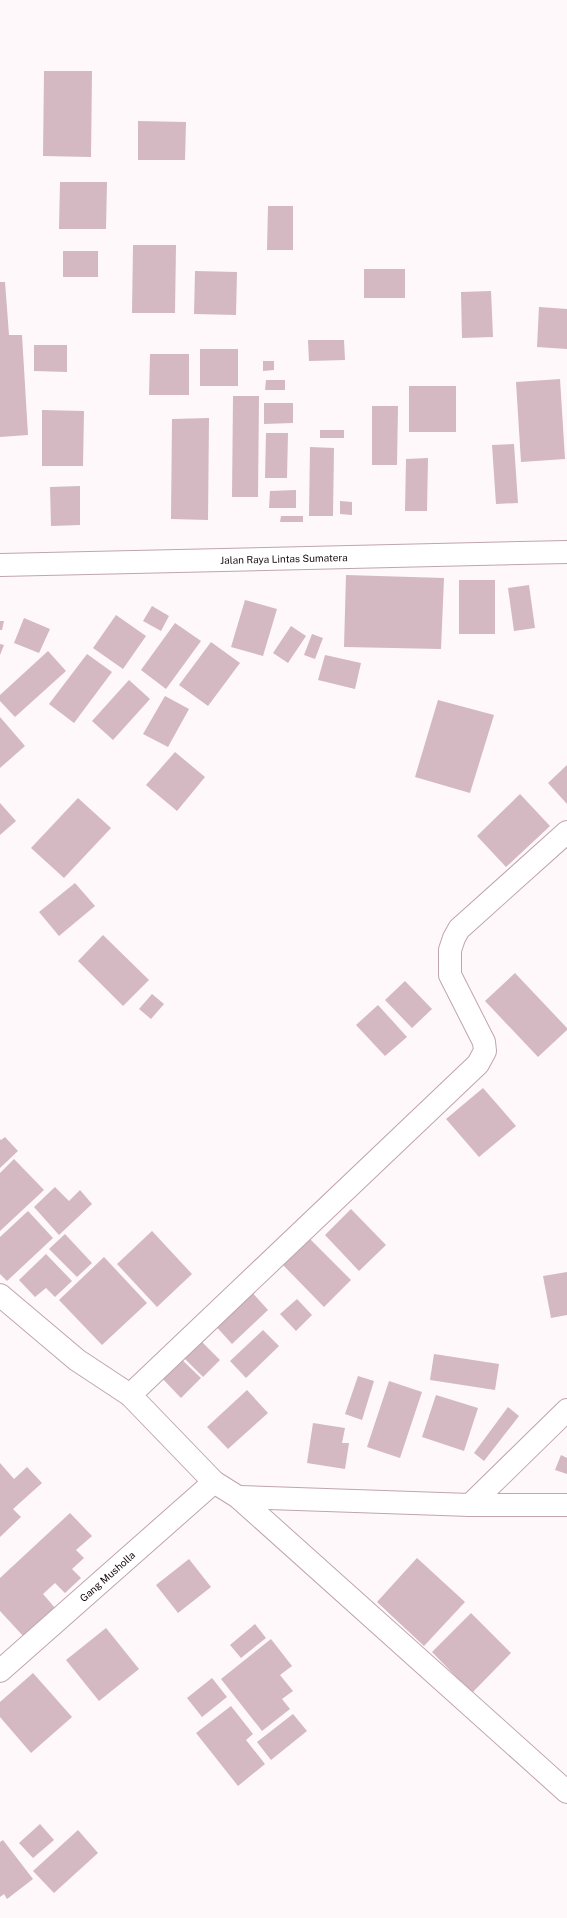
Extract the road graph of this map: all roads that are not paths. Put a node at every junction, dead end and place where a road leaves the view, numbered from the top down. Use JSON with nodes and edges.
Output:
{"nodes":[{"id":1,"x":567,"y":552,"type":"edge"},
{"id":2,"x":0,"y":565,"type":"edge"},
{"id":3,"x":567,"y":832,"type":"edge"},
{"id":4,"x":0,"y":1295,"type":"edge"},
{"id":5,"x":130,"y":1395,"type":"junction"},
{"id":6,"x":567,"y":1410,"type":"edge"},
{"id":7,"x":214,"y":1482,"type":"junction"},
{"id":8,"x":238,"y":1497,"type":"junction"},
{"id":9,"x":470,"y":1505,"type":"junction"},
{"id":10,"x":567,"y":1505,"type":"edge"},
{"id":11,"x":0,"y":1671,"type":"edge"},
{"id":12,"x":567,"y":1792,"type":"edge"}],
"edges":[{"from":1,"to":2,"type":"main road","name":"Jalan Raya Lintas Sumatera"},
{"from":3,"to":5,"type":"main road"},
{"from":4,"to":5,"type":"main road"},
{"from":5,"to":7,"type":"main road"},
{"from":6,"to":9,"type":"main road"},
{"from":7,"to":8,"type":"main road"},
{"from":7,"to":11,"type":"main road","name":"Gang Musholla"},
{"from":8,"to":9,"type":"main road"},
{"from":8,"to":12,"type":"main road"},
{"from":9,"to":10,"type":"main road"}]}
